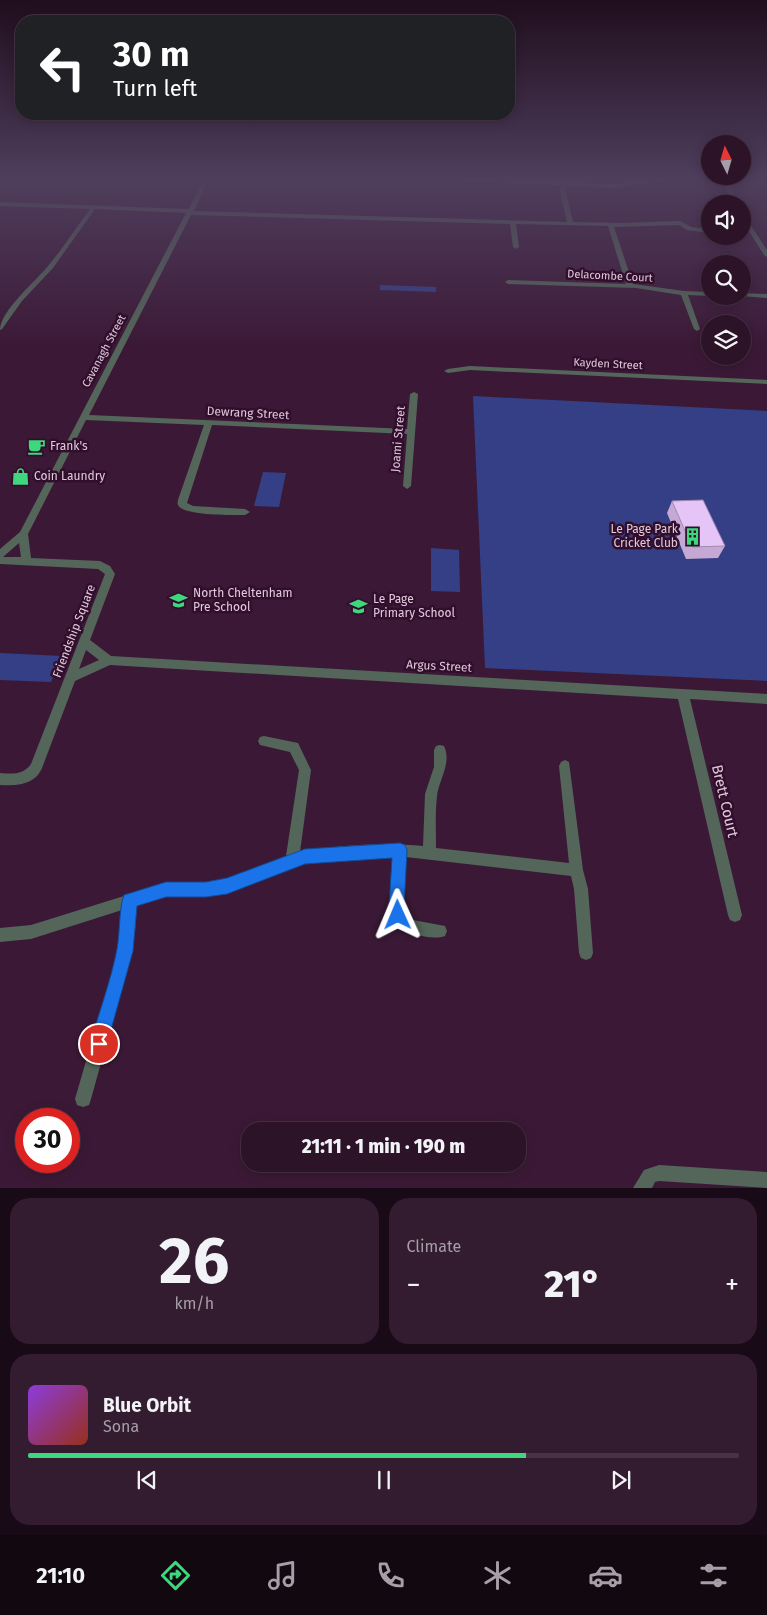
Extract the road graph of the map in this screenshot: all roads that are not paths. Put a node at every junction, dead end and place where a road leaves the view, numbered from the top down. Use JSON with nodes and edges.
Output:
{"nodes":[{"id":1,"x":74,"y":234,"type":"edge"},
{"id":2,"x":178,"y":234,"type":"edge"},
{"id":3,"x":515,"y":234,"type":"edge"},
{"id":4,"x":613,"y":234,"type":"edge"},
{"id":5,"x":755,"y":234,"type":"edge"},
{"id":6,"x":516,"y":247,"type":"dead end"},
{"id":7,"x":767,"y":255,"type":"edge"},
{"id":8,"x":508,"y":282,"type":"dead end"},
{"id":9,"x":630,"y":286,"type":"junction"},
{"id":10,"x":684,"y":293,"type":"junction"},
{"id":11,"x":701,"y":294,"type":"edge"},
{"id":12,"x":751,"y":295,"type":"edge"},
{"id":13,"x":767,"y":296,"type":"edge"},
{"id":14,"x":0,"y":328,"type":"edge"},
{"id":15,"x":697,"y":329,"type":"dead end"},
{"id":16,"x":448,"y":371,"type":"dead end"},
{"id":17,"x":767,"y":382,"type":"edge"},
{"id":18,"x":414,"y":394,"type":"dead end"},
{"id":19,"x":84,"y":417,"type":"junction"},
{"id":20,"x":209,"y":423,"type":"junction"},
{"id":21,"x":412,"y":432,"type":"junction"},
{"id":22,"x":407,"y":486,"type":"dead end"},
{"id":23,"x":246,"y":512,"type":"dead end"},
{"id":24,"x":23,"y":534,"type":"junction"},
{"id":25,"x":0,"y":554,"type":"edge"},
{"id":26,"x":0,"y":560,"type":"edge"},
{"id":27,"x":27,"y":562,"type":"junction"},
{"id":28,"x":85,"y":642,"type":"junction"},
{"id":29,"x":110,"y":660,"type":"junction"},
{"id":30,"x":71,"y":678,"type":"junction"},
{"id":31,"x":683,"y":694,"type":"junction"},
{"id":32,"x":767,"y":699,"type":"edge"},
{"id":33,"x":264,"y":741,"type":"dead end"},
{"id":34,"x":440,"y":750,"type":"dead end"},
{"id":35,"x":565,"y":766,"type":"dead end"},
{"id":36,"x":0,"y":779,"type":"edge"},
{"id":37,"x":400,"y":850,"type":"junction"},
{"id":38,"x":429,"y":852,"type":"junction"},
{"id":39,"x":292,"y":860,"type":"junction"},
{"id":40,"x":576,"y":870,"type":"junction"},
{"id":41,"x":129,"y":900,"type":"junction"},
{"id":42,"x":735,"y":915,"type":"dead end"},
{"id":43,"x":440,"y":931,"type":"dead end"},
{"id":44,"x":0,"y":935,"type":"edge"},
{"id":45,"x":586,"y":953,"type":"dead end"},
{"id":46,"x":83,"y":1099,"type":"dead end"},
{"id":47,"x":767,"y":1180,"type":"edge"},
{"id":48,"x":641,"y":1188,"type":"edge"}],
"edges":[{"from":1,"to":14,"type":"street"},
{"from":2,"to":19,"type":"street","name":"Cavanagh Street"},
{"from":3,"to":6,"type":"street"},
{"from":4,"to":9,"type":"street"},
{"from":5,"to":7,"type":"street"},
{"from":8,"to":9,"type":"street","name":"Delacombe Court"},
{"from":9,"to":10,"type":"street","name":"Delacombe Court"},
{"from":10,"to":11,"type":"street","name":"Delacombe Court"},
{"from":10,"to":15,"type":"street"},
{"from":12,"to":13,"type":"street"},
{"from":16,"to":17,"type":"street","name":"Kayden Street"},
{"from":18,"to":21,"type":"street","name":"Joami Street"},
{"from":19,"to":20,"type":"street","name":"Dewrang Street"},
{"from":19,"to":24,"type":"street","name":"Cavanagh Street"},
{"from":20,"to":21,"type":"street","name":"Dewrang Street"},
{"from":20,"to":23,"type":"street"},
{"from":21,"to":22,"type":"street","name":"Joami Street"},
{"from":24,"to":25,"type":"street","name":"Cavanagh Street"},
{"from":24,"to":27,"type":"street"},
{"from":26,"to":27,"type":"street","name":"Friendship Square"},
{"from":27,"to":28,"type":"street","name":"Friendship Square"},
{"from":28,"to":29,"type":"street"},
{"from":28,"to":30,"type":"street","name":"Friendship Square"},
{"from":29,"to":30,"type":"street","name":"Argus Street"},
{"from":29,"to":31,"type":"street","name":"Argus Street"},
{"from":30,"to":36,"type":"street","name":"Friendship Square"},
{"from":31,"to":32,"type":"street","name":"Argus Street"},
{"from":31,"to":42,"type":"street","name":"Brett Court"},
{"from":33,"to":39,"type":"street"},
{"from":34,"to":38,"type":"street"},
{"from":35,"to":40,"type":"street"},
{"from":37,"to":38,"type":"street"},
{"from":37,"to":39,"type":"street"},
{"from":37,"to":43,"type":"street"},
{"from":38,"to":40,"type":"street"},
{"from":39,"to":41,"type":"street"},
{"from":40,"to":45,"type":"street"},
{"from":41,"to":44,"type":"street"},
{"from":41,"to":46,"type":"street"},
{"from":47,"to":48,"type":"street"}]}
